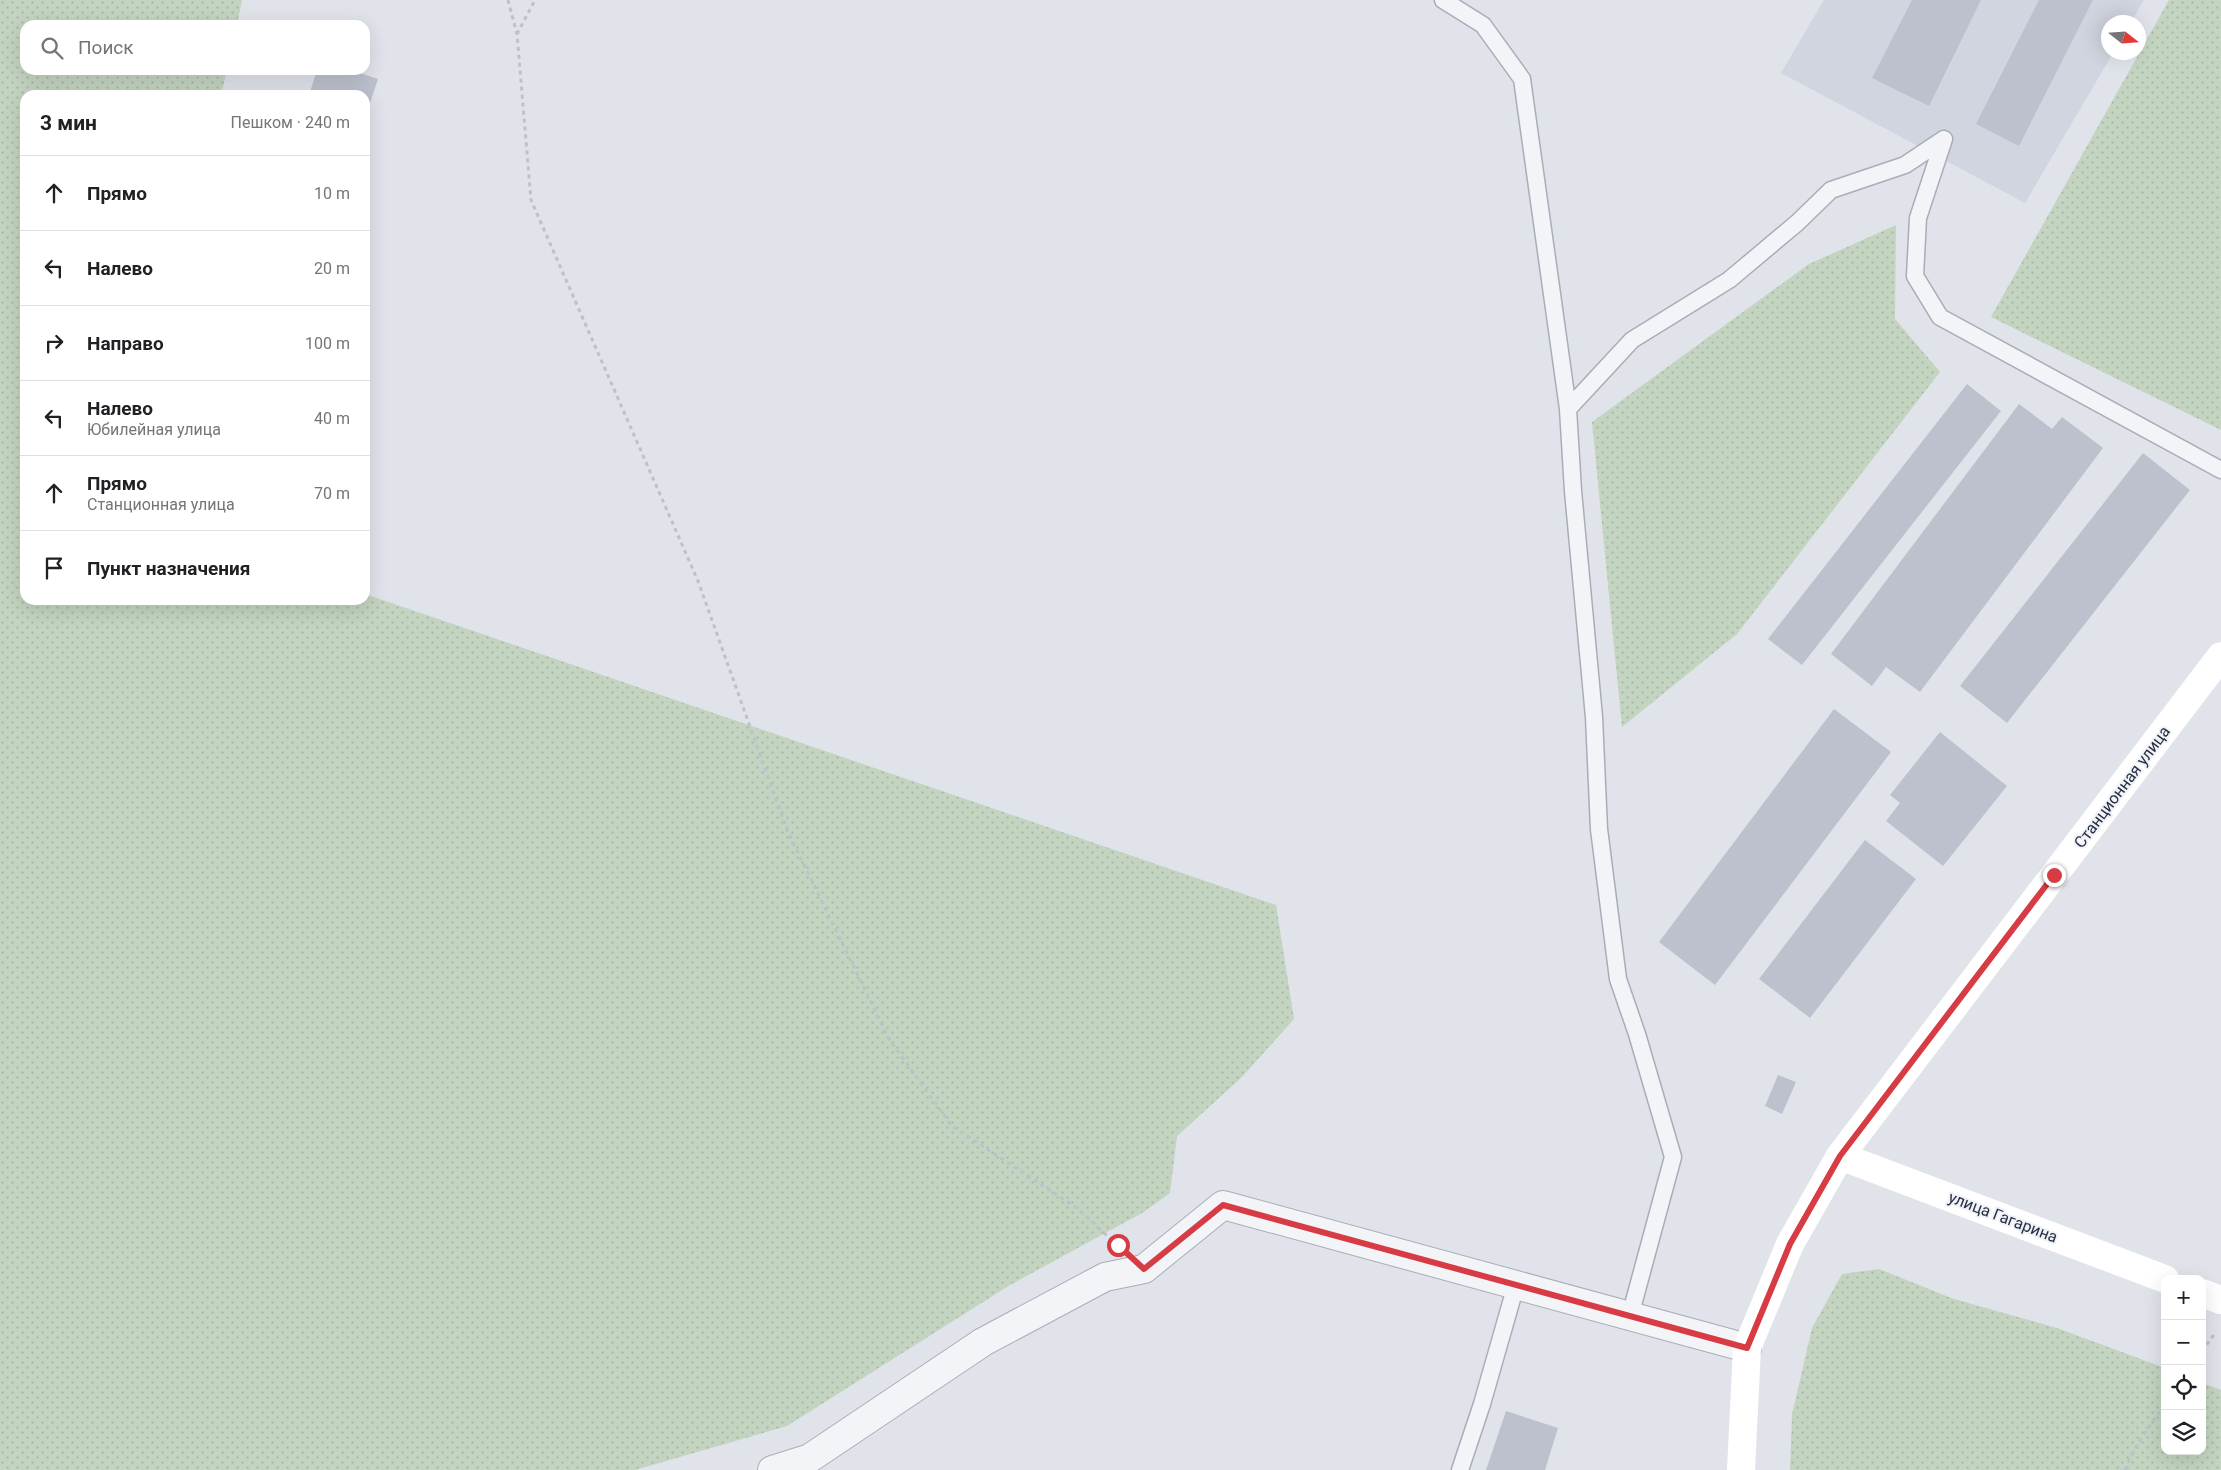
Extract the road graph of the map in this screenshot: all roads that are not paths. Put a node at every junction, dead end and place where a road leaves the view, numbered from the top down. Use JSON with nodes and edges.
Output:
{"nodes":[{"id":1,"x":1443,"y":0,"type":"edge"},
{"id":2,"x":1568,"y":409,"type":"junction"},
{"id":3,"x":2221,"y":470,"type":"edge"},
{"id":4,"x":2221,"y":656,"type":"edge"},
{"id":5,"x":1840,"y":1156,"type":"junction"},
{"id":6,"x":2161,"y":1277,"type":"edge"},
{"id":7,"x":1516,"y":1285,"type":"junction"},
{"id":8,"x":2206,"y":1294,"type":"edge"},
{"id":9,"x":2221,"y":1300,"type":"edge"},
{"id":10,"x":1630,"y":1316,"type":"junction"},
{"id":11,"x":1747,"y":1348,"type":"junction"},
{"id":12,"x":772,"y":1470,"type":"edge"},
{"id":13,"x":1460,"y":1470,"type":"edge"},
{"id":14,"x":1741,"y":1470,"type":"edge"}],
"edges":[{"from":1,"to":2,"type":"lane"},
{"from":2,"to":3,"type":"lane"},
{"from":2,"to":10,"type":"lane"},
{"from":4,"to":5,"type":"main road","name":"Станционная улица"},
{"from":5,"to":6,"type":"main road","name":"улица Гагарина"},
{"from":5,"to":11,"type":"main road","name":"Станционная улица"},
{"from":7,"to":10,"type":"street"},
{"from":7,"to":12,"type":"street"},
{"from":7,"to":13,"type":"lane"},
{"from":8,"to":9,"type":"main road"},
{"from":10,"to":11,"type":"street"},
{"from":11,"to":14,"type":"main road","name":"Станционная улица"}]}
